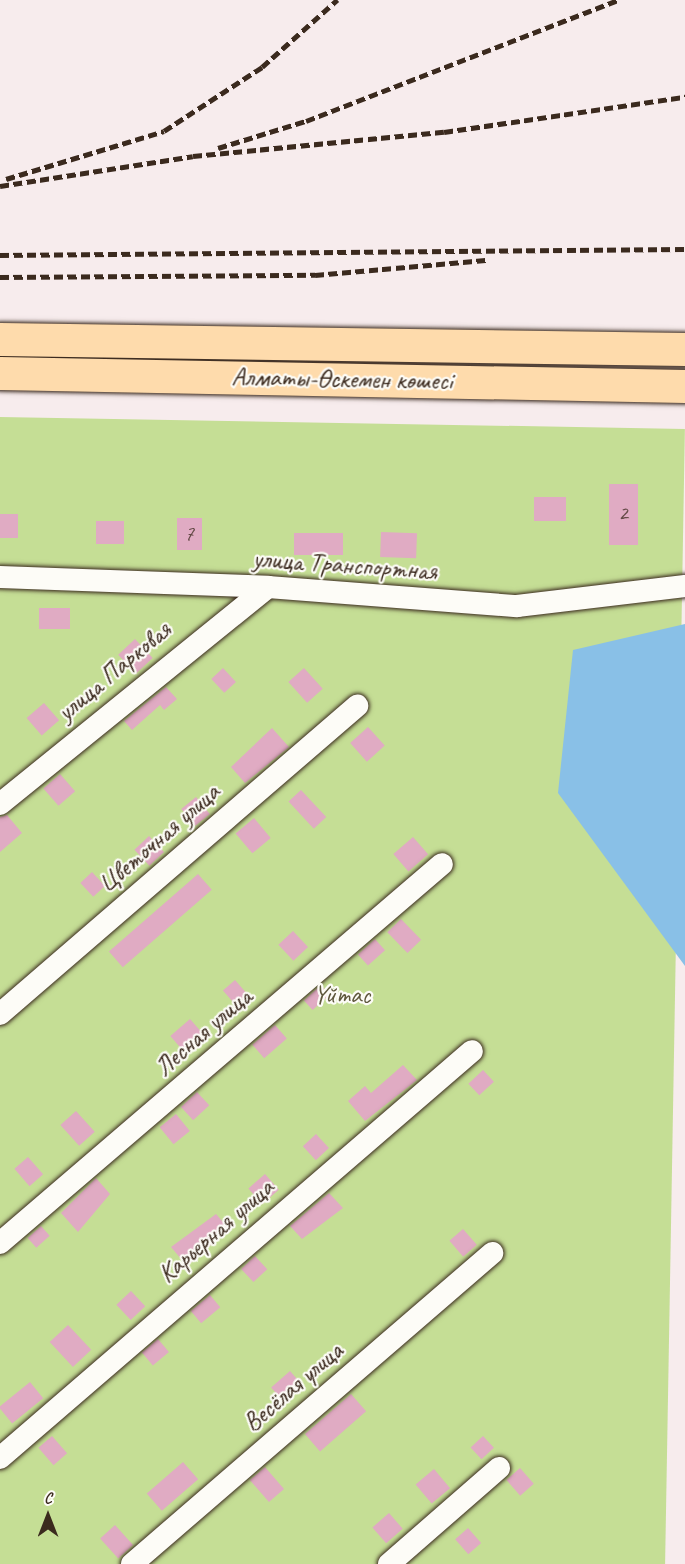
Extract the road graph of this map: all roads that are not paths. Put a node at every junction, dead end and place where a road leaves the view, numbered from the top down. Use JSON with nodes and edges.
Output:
{"nodes":[{"id":1,"x":0,"y":339,"type":"edge"},
{"id":2,"x":685,"y":349,"type":"edge"},
{"id":3,"x":0,"y":373,"type":"edge"},
{"id":4,"x":685,"y":386,"type":"edge"},
{"id":5,"x":0,"y":577,"type":"edge"},
{"id":6,"x":685,"y":586,"type":"edge"},
{"id":7,"x":268,"y":587,"type":"junction"},
{"id":8,"x":357,"y":706,"type":"dead end"},
{"id":9,"x":0,"y":804,"type":"edge"},
{"id":10,"x":442,"y":864,"type":"dead end"},
{"id":11,"x":0,"y":1014,"type":"edge"},
{"id":12,"x":472,"y":1051,"type":"dead end"},
{"id":13,"x":0,"y":1243,"type":"edge"},
{"id":14,"x":492,"y":1253,"type":"dead end"},
{"id":15,"x":0,"y":1458,"type":"edge"},
{"id":16,"x":499,"y":1468,"type":"dead end"},
{"id":17,"x":132,"y":1564,"type":"edge"},
{"id":18,"x":389,"y":1564,"type":"edge"}],
"edges":[{"from":1,"to":2,"type":"highway","name":"Алматы-Өскемен көшесі"},
{"from":3,"to":4,"type":"highway","name":"Алматы-Өскемен көшесі"},
{"from":5,"to":7,"type":"street","name":"улица Транспортная"},
{"from":6,"to":7,"type":"street","name":"улица Транспортная"},
{"from":7,"to":9,"type":"street","name":"улица Парковая"},
{"from":8,"to":11,"type":"street","name":"Цветочная улица"},
{"from":10,"to":13,"type":"street","name":"Лесная улица"},
{"from":12,"to":15,"type":"street","name":"Карьерная улица"},
{"from":14,"to":17,"type":"street","name":"Весёлая улица"},
{"from":16,"to":18,"type":"street"}]}
